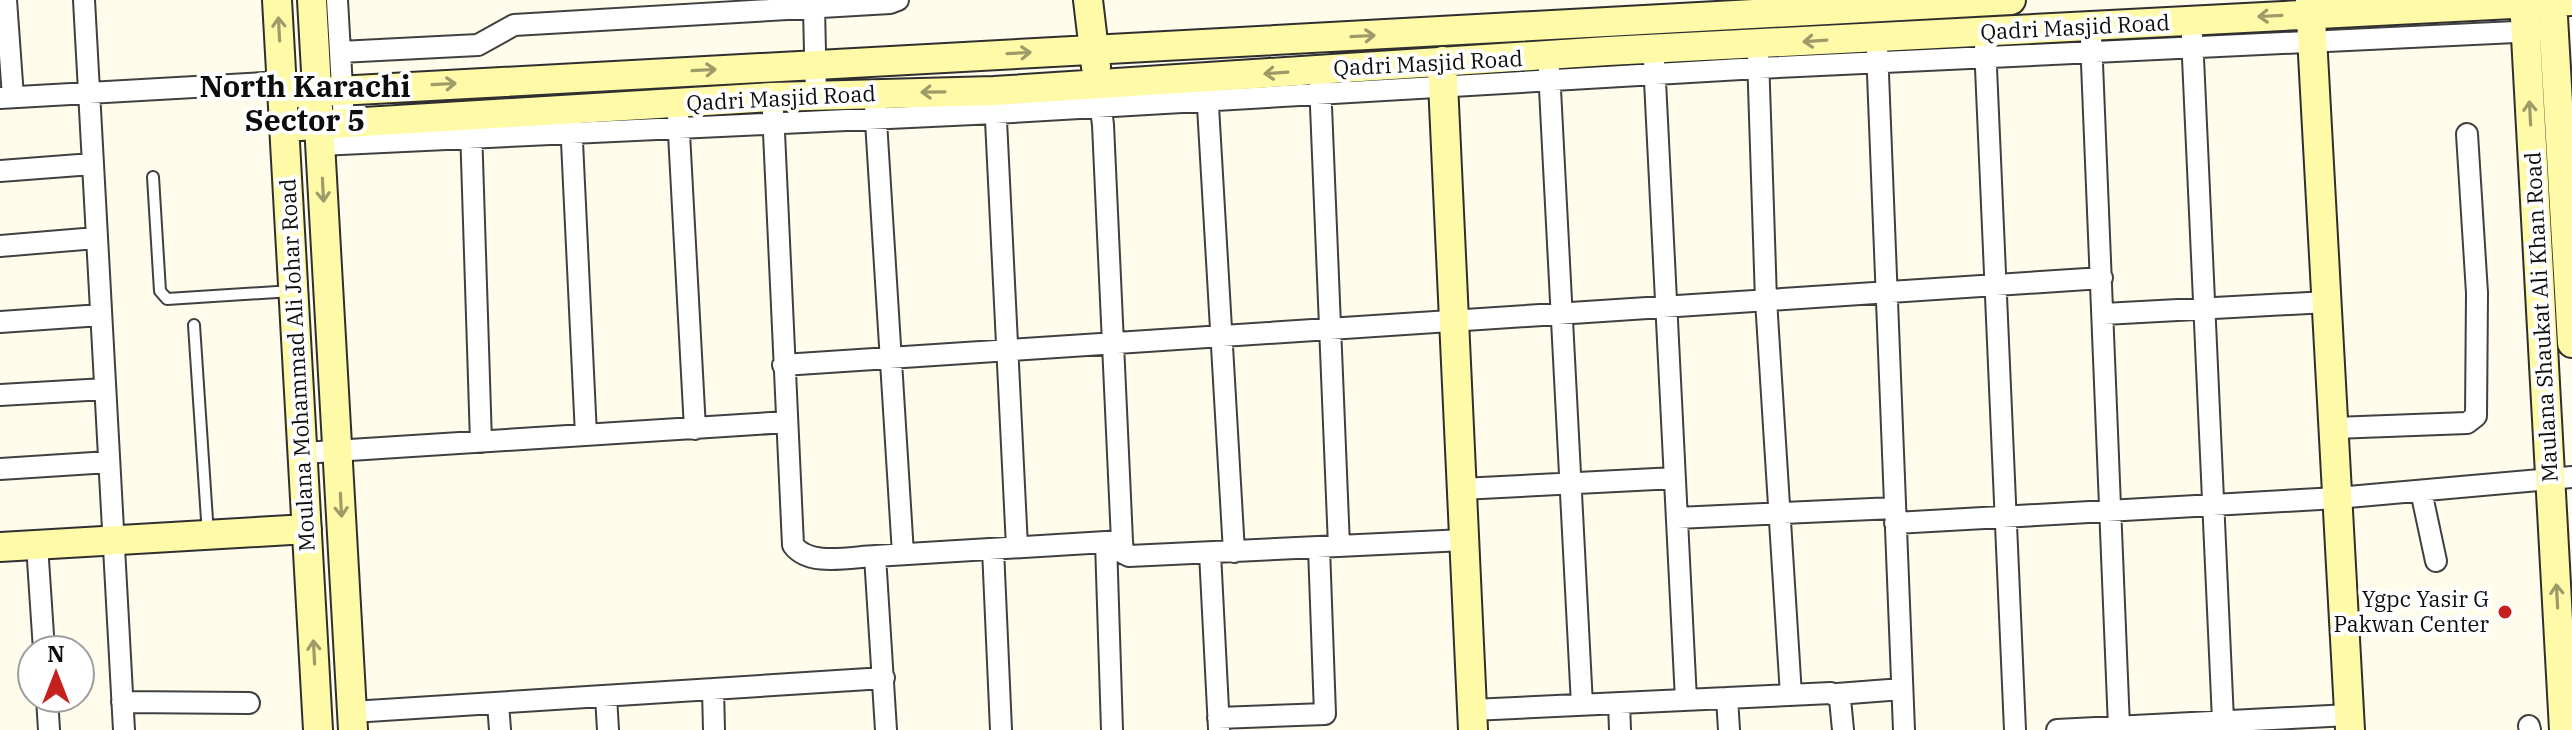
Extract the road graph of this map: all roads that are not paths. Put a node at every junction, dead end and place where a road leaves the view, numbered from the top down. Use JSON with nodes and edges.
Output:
{"nodes":[{"id":1,"x":6,"y":0,"type":"edge"},
{"id":2,"x":84,"y":0,"type":"edge"},
{"id":3,"x":277,"y":0,"type":"edge"},
{"id":4,"x":312,"y":0,"type":"edge"},
{"id":5,"x":337,"y":0,"type":"edge"},
{"id":6,"x":898,"y":0,"type":"edge"},
{"id":7,"x":1088,"y":0,"type":"edge"},
{"id":8,"x":2011,"y":0,"type":"edge"},
{"id":9,"x":2559,"y":1,"type":"edge"},
{"id":10,"x":1906,"y":3,"type":"edge"},
{"id":11,"x":674,"y":8,"type":"edge"},
{"id":12,"x":814,"y":8,"type":"junction"},
{"id":13,"x":1605,"y":11,"type":"edge"},
{"id":14,"x":2311,"y":18,"type":"edge"},
{"id":15,"x":2537,"y":19,"type":"edge"},
{"id":16,"x":2192,"y":34,"type":"junction"},
{"id":17,"x":1907,"y":36,"type":"junction"},
{"id":18,"x":2091,"y":40,"type":"junction"},
{"id":19,"x":1985,"y":45,"type":"junction"},
{"id":20,"x":1094,"y":48,"type":"junction"},
{"id":21,"x":1877,"y":50,"type":"junction"},
{"id":22,"x":1608,"y":51,"type":"junction"},
{"id":23,"x":340,"y":52,"type":"junction"},
{"id":24,"x":1758,"y":56,"type":"junction"},
{"id":25,"x":1654,"y":62,"type":"junction"},
{"id":26,"x":815,"y":64,"type":"junction"},
{"id":27,"x":1549,"y":69,"type":"junction"},
{"id":28,"x":1443,"y":75,"type":"junction"},
{"id":29,"x":1320,"y":81,"type":"junction"},
{"id":30,"x":282,"y":88,"type":"junction"},
{"id":31,"x":1207,"y":88,"type":"junction"},
{"id":32,"x":330,"y":91,"type":"junction"},
{"id":33,"x":89,"y":92,"type":"junction"},
{"id":34,"x":1099,"y":95,"type":"junction"},
{"id":35,"x":816,"y":96,"type":"junction"},
{"id":36,"x":6,"y":98,"type":"edge"},
{"id":37,"x":995,"y":102,"type":"junction"},
{"id":38,"x":875,"y":105,"type":"junction"},
{"id":39,"x":773,"y":110,"type":"junction"},
{"id":40,"x":678,"y":115,"type":"junction"},
{"id":41,"x":571,"y":121,"type":"junction"},
{"id":42,"x":283,"y":127,"type":"junction"},
{"id":43,"x":472,"y":128,"type":"junction"},
{"id":44,"x":328,"y":131,"type":"junction"},
{"id":45,"x":2467,"y":134,"type":"dead end"},
{"id":46,"x":92,"y":164,"type":"junction"},
{"id":47,"x":0,"y":171,"type":"edge"},
{"id":48,"x":153,"y":177,"type":"dead end"},
{"id":49,"x":96,"y":238,"type":"junction"},
{"id":50,"x":0,"y":246,"type":"edge"},
{"id":51,"x":2102,"y":278,"type":"junction"},
{"id":52,"x":1994,"y":285,"type":"junction"},
{"id":53,"x":294,"y":291,"type":"junction"},
{"id":54,"x":1885,"y":292,"type":"junction"},
{"id":55,"x":1766,"y":300,"type":"junction"},
{"id":56,"x":2327,"y":302,"type":"junction"},
{"id":57,"x":1667,"y":306,"type":"junction"},
{"id":58,"x":2204,"y":309,"type":"junction"},
{"id":59,"x":1561,"y":313,"type":"junction"},
{"id":60,"x":2104,"y":314,"type":"junction"},
{"id":61,"x":101,"y":315,"type":"junction"},
{"id":62,"x":1453,"y":320,"type":"junction"},
{"id":63,"x":0,"y":322,"type":"edge"},
{"id":64,"x":194,"y":325,"type":"dead end"},
{"id":65,"x":1330,"y":328,"type":"junction"},
{"id":66,"x":1222,"y":336,"type":"junction"},
{"id":67,"x":1114,"y":343,"type":"junction"},
{"id":68,"x":2572,"y":343,"type":"edge"},
{"id":69,"x":1008,"y":350,"type":"junction"},
{"id":70,"x":891,"y":358,"type":"junction"},
{"id":71,"x":783,"y":365,"type":"junction"},
{"id":72,"x":105,"y":389,"type":"junction"},
{"id":73,"x":0,"y":395,"type":"edge"},
{"id":74,"x":787,"y":422,"type":"junction"},
{"id":75,"x":2334,"y":428,"type":"junction"},
{"id":76,"x":695,"y":429,"type":"junction"},
{"id":77,"x":586,"y":435,"type":"junction"},
{"id":78,"x":481,"y":442,"type":"junction"},
{"id":79,"x":338,"y":452,"type":"junction"},
{"id":80,"x":303,"y":453,"type":"junction"},
{"id":81,"x":109,"y":462,"type":"junction"},
{"id":82,"x":0,"y":469,"type":"edge"},
{"id":83,"x":1675,"y":478,"type":"junction"},
{"id":84,"x":2561,"y":478,"type":"edge"},
{"id":85,"x":1570,"y":484,"type":"junction"},
{"id":86,"x":1461,"y":489,"type":"junction"},
{"id":87,"x":2421,"y":491,"type":"junction"},
{"id":88,"x":2337,"y":498,"type":"junction"},
{"id":89,"x":2213,"y":505,"type":"junction"},
{"id":90,"x":2111,"y":511,"type":"junction"},
{"id":91,"x":1779,"y":514,"type":"junction"},
{"id":92,"x":1895,"y":516,"type":"junction"},
{"id":93,"x":2005,"y":517,"type":"junction"},
{"id":94,"x":1677,"y":518,"type":"junction"},
{"id":95,"x":307,"y":529,"type":"junction"},
{"id":96,"x":208,"y":535,"type":"junction"},
{"id":97,"x":113,"y":540,"type":"junction"},
{"id":98,"x":1464,"y":540,"type":"junction"},
{"id":99,"x":1114,"y":542,"type":"junction"},
{"id":100,"x":37,"y":545,"type":"junction"},
{"id":101,"x":0,"y":547,"type":"edge"},
{"id":102,"x":1017,"y":547,"type":"junction"},
{"id":103,"x":1329,"y":547,"type":"junction"},
{"id":104,"x":993,"y":549,"type":"junction"},
{"id":105,"x":1234,"y":552,"type":"junction"},
{"id":106,"x":1210,"y":553,"type":"junction"},
{"id":107,"x":903,"y":554,"type":"junction"},
{"id":108,"x":875,"y":556,"type":"junction"},
{"id":109,"x":2436,"y":561,"type":"dead end"},
{"id":110,"x":43,"y":634,"type":"edge"},
{"id":111,"x":884,"y":678,"type":"junction"},
{"id":112,"x":713,"y":689,"type":"junction"},
{"id":113,"x":1902,"y":689,"type":"junction"},
{"id":114,"x":1837,"y":694,"type":"junction"},
{"id":115,"x":1791,"y":695,"type":"junction"},
{"id":116,"x":606,"y":696,"type":"junction"},
{"id":117,"x":1727,"y":698,"type":"junction"},
{"id":118,"x":1686,"y":700,"type":"junction"},
{"id":119,"x":122,"y":702,"type":"junction"},
{"id":120,"x":249,"y":703,"type":"dead end"},
{"id":121,"x":498,"y":703,"type":"junction"},
{"id":122,"x":1619,"y":703,"type":"junction"},
{"id":123,"x":1582,"y":705,"type":"junction"},
{"id":124,"x":1472,"y":720,"type":"edge"},
{"id":125,"x":2223,"y":720,"type":"junction"},
{"id":126,"x":353,"y":721,"type":"edge"},
{"id":127,"x":2349,"y":723,"type":"edge"},
{"id":128,"x":1218,"y":724,"type":"edge"},
{"id":129,"x":2119,"y":727,"type":"junction"},
{"id":130,"x":124,"y":730,"type":"edge"},
{"id":131,"x":318,"y":730,"type":"edge"},
{"id":132,"x":500,"y":730,"type":"edge"},
{"id":133,"x":608,"y":730,"type":"edge"},
{"id":134,"x":714,"y":730,"type":"edge"},
{"id":135,"x":886,"y":730,"type":"edge"},
{"id":136,"x":1001,"y":730,"type":"edge"},
{"id":137,"x":1112,"y":730,"type":"edge"},
{"id":138,"x":1620,"y":730,"type":"edge"},
{"id":139,"x":1729,"y":730,"type":"edge"},
{"id":140,"x":1843,"y":730,"type":"edge"},
{"id":141,"x":1904,"y":730,"type":"edge"},
{"id":142,"x":2015,"y":730,"type":"edge"},
{"id":143,"x":2057,"y":730,"type":"edge"},
{"id":144,"x":2564,"y":730,"type":"edge"}],
"edges":[{"from":1,"to":36,"type":"street"},
{"from":2,"to":33,"type":"street"},
{"from":30,"to":3,"type":"street","name":"Moulana Mohammad Ali Johar Road","one_way":true},
{"from":4,"to":32,"type":"street","name":"Moulana Mohammad Ali Johar Road"},
{"from":5,"to":23,"type":"street"},
{"from":6,"to":12,"type":"street"},
{"from":7,"to":20,"type":"street"},
{"from":8,"to":10,"type":"street","name":"Qadri Masjid Road"},
{"from":9,"to":15,"type":"street","name":"Maulana Shaukat Ali Khan Road"},
{"from":10,"to":13,"type":"street","name":"Qadri Masjid Road"},
{"from":10,"to":17,"type":"street"},
{"from":11,"to":12,"type":"street"},
{"from":11,"to":23,"type":"street"},
{"from":12,"to":26,"type":"street"},
{"from":20,"to":13,"type":"street","name":"Qadri Masjid Road","one_way":true},
{"from":13,"to":22,"type":"street"},
{"from":14,"to":15,"type":"street","name":"Qadri Masjid Road"},
{"from":14,"to":16,"type":"street","name":"Qadri Masjid Road"},
{"from":14,"to":56,"type":"street"},
{"from":15,"to":68,"type":"street","name":"Maulana Shaukat Ali Khan Road"},
{"from":84,"to":15,"type":"street","name":"Maulana Shaukat Ali Khan Road","one_way":true},
{"from":16,"to":18,"type":"street","name":"Qadri Masjid Road"},
{"from":16,"to":58,"type":"street"},
{"from":17,"to":19,"type":"street","name":"Qadri Masjid Road"},
{"from":17,"to":21,"type":"street","name":"Qadri Masjid Road"},
{"from":18,"to":19,"type":"street","name":"Qadri Masjid Road"},
{"from":18,"to":51,"type":"street"},
{"from":19,"to":21,"type":"street"},
{"from":19,"to":52,"type":"street"},
{"from":26,"to":20,"type":"street","name":"Qadri Masjid Road","one_way":true},
{"from":20,"to":34,"type":"street"},
{"from":21,"to":24,"type":"street","name":"Qadri Masjid Road"},
{"from":21,"to":54,"type":"street"},
{"from":22,"to":25,"type":"street","name":"Qadri Masjid Road"},
{"from":22,"to":27,"type":"street","name":"Qadri Masjid Road"},
{"from":23,"to":32,"type":"street"},
{"from":24,"to":25,"type":"street","name":"Qadri Masjid Road"},
{"from":24,"to":55,"type":"street"},
{"from":25,"to":27,"type":"street"},
{"from":25,"to":57,"type":"street"},
{"from":32,"to":26,"type":"street","name":"Qadri Masjid Road","one_way":true},
{"from":26,"to":35,"type":"street"},
{"from":27,"to":28,"type":"street","name":"Qadri Masjid Road"},
{"from":27,"to":59,"type":"street"},
{"from":28,"to":29,"type":"street","name":"Qadri Masjid Road"},
{"from":28,"to":62,"type":"street"},
{"from":29,"to":31,"type":"street","name":"Qadri Masjid Road"},
{"from":29,"to":65,"type":"street"},
{"from":30,"to":32,"type":"street","name":"Qadri Masjid Road"},
{"from":30,"to":33,"type":"street"},
{"from":30,"to":42,"type":"street","name":"Moulana Mohammad Ali Johar Road"},
{"from":31,"to":34,"type":"street","name":"Qadri Masjid Road"},
{"from":31,"to":66,"type":"street"},
{"from":32,"to":44,"type":"street","name":"Moulana Mohammad Ali Johar Road"},
{"from":33,"to":36,"type":"street"},
{"from":33,"to":46,"type":"street"},
{"from":34,"to":37,"type":"street","name":"Qadri Masjid Road"},
{"from":34,"to":67,"type":"street"},
{"from":35,"to":38,"type":"street","name":"Qadri Masjid Road"},
{"from":35,"to":39,"type":"street","name":"Qadri Masjid Road"},
{"from":37,"to":38,"type":"street","name":"Qadri Masjid Road"},
{"from":37,"to":69,"type":"street"},
{"from":38,"to":39,"type":"street"},
{"from":38,"to":70,"type":"street"},
{"from":39,"to":40,"type":"street","name":"Qadri Masjid Road"},
{"from":39,"to":71,"type":"street"},
{"from":40,"to":41,"type":"street","name":"Qadri Masjid Road"},
{"from":40,"to":76,"type":"street"},
{"from":41,"to":43,"type":"street","name":"Qadri Masjid Road"},
{"from":41,"to":77,"type":"street"},
{"from":42,"to":44,"type":"street","name":"Qadri Masjid Road"},
{"from":42,"to":53,"type":"street","name":"Moulana Mohammad Ali Johar Road"},
{"from":43,"to":44,"type":"street","name":"Qadri Masjid Road"},
{"from":43,"to":78,"type":"street"},
{"from":44,"to":79,"type":"street","name":"Moulana Mohammad Ali Johar Road","one_way":true},
{"from":45,"to":75,"type":"street"},
{"from":46,"to":47,"type":"street"},
{"from":46,"to":49,"type":"street"},
{"from":48,"to":53,"type":"lane"},
{"from":49,"to":50,"type":"street"},
{"from":49,"to":61,"type":"street"},
{"from":51,"to":52,"type":"street"},
{"from":51,"to":60,"type":"street"},
{"from":52,"to":54,"type":"street"},
{"from":52,"to":93,"type":"street"},
{"from":53,"to":80,"type":"street","name":"Moulana Mohammad Ali Johar Road"},
{"from":54,"to":55,"type":"street"},
{"from":54,"to":92,"type":"street"},
{"from":55,"to":57,"type":"street"},
{"from":55,"to":91,"type":"street"},
{"from":56,"to":58,"type":"street"},
{"from":56,"to":75,"type":"street"},
{"from":57,"to":59,"type":"street"},
{"from":57,"to":83,"type":"street"},
{"from":58,"to":60,"type":"street"},
{"from":58,"to":89,"type":"street"},
{"from":59,"to":62,"type":"street"},
{"from":59,"to":85,"type":"street"},
{"from":60,"to":90,"type":"street"},
{"from":61,"to":63,"type":"street"},
{"from":61,"to":72,"type":"street"},
{"from":62,"to":65,"type":"street"},
{"from":62,"to":86,"type":"street"},
{"from":64,"to":96,"type":"lane"},
{"from":65,"to":66,"type":"street"},
{"from":65,"to":103,"type":"street"},
{"from":66,"to":67,"type":"street"},
{"from":66,"to":105,"type":"street"},
{"from":67,"to":69,"type":"street"},
{"from":67,"to":99,"type":"street"},
{"from":69,"to":70,"type":"street"},
{"from":69,"to":102,"type":"street"},
{"from":70,"to":71,"type":"street"},
{"from":70,"to":107,"type":"street"},
{"from":71,"to":74,"type":"street"},
{"from":72,"to":73,"type":"street"},
{"from":72,"to":81,"type":"street"},
{"from":74,"to":76,"type":"street"},
{"from":74,"to":108,"type":"street"},
{"from":75,"to":88,"type":"street"},
{"from":76,"to":77,"type":"street"},
{"from":77,"to":78,"type":"street"},
{"from":78,"to":79,"type":"street"},
{"from":79,"to":80,"type":"street"},
{"from":79,"to":126,"type":"street","name":"Moulana Mohammad Ali Johar Road","one_way":true},
{"from":80,"to":95,"type":"street","name":"Moulana Mohammad Ali Johar Road"},
{"from":81,"to":82,"type":"street"},
{"from":81,"to":97,"type":"street"},
{"from":83,"to":85,"type":"street"},
{"from":83,"to":94,"type":"street"},
{"from":84,"to":87,"type":"street"},
{"from":144,"to":84,"type":"street","name":"Maulana Shaukat Ali Khan Road","one_way":true},
{"from":85,"to":86,"type":"street"},
{"from":85,"to":123,"type":"street"},
{"from":86,"to":98,"type":"street"},
{"from":87,"to":88,"type":"street"},
{"from":87,"to":109,"type":"street"},
{"from":88,"to":89,"type":"street"},
{"from":88,"to":127,"type":"street"},
{"from":89,"to":90,"type":"street"},
{"from":89,"to":125,"type":"street"},
{"from":90,"to":93,"type":"street"},
{"from":90,"to":129,"type":"street"},
{"from":91,"to":92,"type":"street"},
{"from":91,"to":94,"type":"street"},
{"from":91,"to":115,"type":"street"},
{"from":92,"to":93,"type":"street"},
{"from":92,"to":113,"type":"street"},
{"from":93,"to":142,"type":"street"},
{"from":94,"to":118,"type":"street"},
{"from":95,"to":96,"type":"street"},
{"from":131,"to":95,"type":"street","name":"Moulana Mohammad Ali Johar Road","one_way":true},
{"from":96,"to":97,"type":"street"},
{"from":97,"to":100,"type":"street"},
{"from":97,"to":119,"type":"street"},
{"from":98,"to":103,"type":"street"},
{"from":98,"to":124,"type":"street"},
{"from":99,"to":102,"type":"street"},
{"from":99,"to":106,"type":"street"},
{"from":99,"to":137,"type":"street"},
{"from":100,"to":101,"type":"street"},
{"from":100,"to":110,"type":"street"},
{"from":102,"to":104,"type":"street"},
{"from":103,"to":105,"type":"street"},
{"from":103,"to":128,"type":"street"},
{"from":104,"to":107,"type":"street"},
{"from":104,"to":136,"type":"street"},
{"from":105,"to":106,"type":"street"},
{"from":106,"to":128,"type":"street"},
{"from":107,"to":108,"type":"street"},
{"from":108,"to":111,"type":"street"},
{"from":111,"to":112,"type":"street"},
{"from":111,"to":135,"type":"street"},
{"from":112,"to":116,"type":"street"},
{"from":112,"to":134,"type":"street"},
{"from":113,"to":114,"type":"street"},
{"from":113,"to":141,"type":"street"},
{"from":114,"to":115,"type":"street"},
{"from":114,"to":140,"type":"street"},
{"from":115,"to":117,"type":"street"},
{"from":116,"to":121,"type":"street"},
{"from":116,"to":133,"type":"street"},
{"from":117,"to":118,"type":"street"},
{"from":117,"to":139,"type":"street"},
{"from":118,"to":122,"type":"street"},
{"from":119,"to":120,"type":"street"},
{"from":119,"to":130,"type":"street"},
{"from":121,"to":126,"type":"street"},
{"from":121,"to":132,"type":"street"},
{"from":122,"to":123,"type":"street"},
{"from":122,"to":138,"type":"street"},
{"from":123,"to":124,"type":"street"},
{"from":125,"to":127,"type":"street"},
{"from":125,"to":129,"type":"street"},
{"from":129,"to":143,"type":"street"}]}
